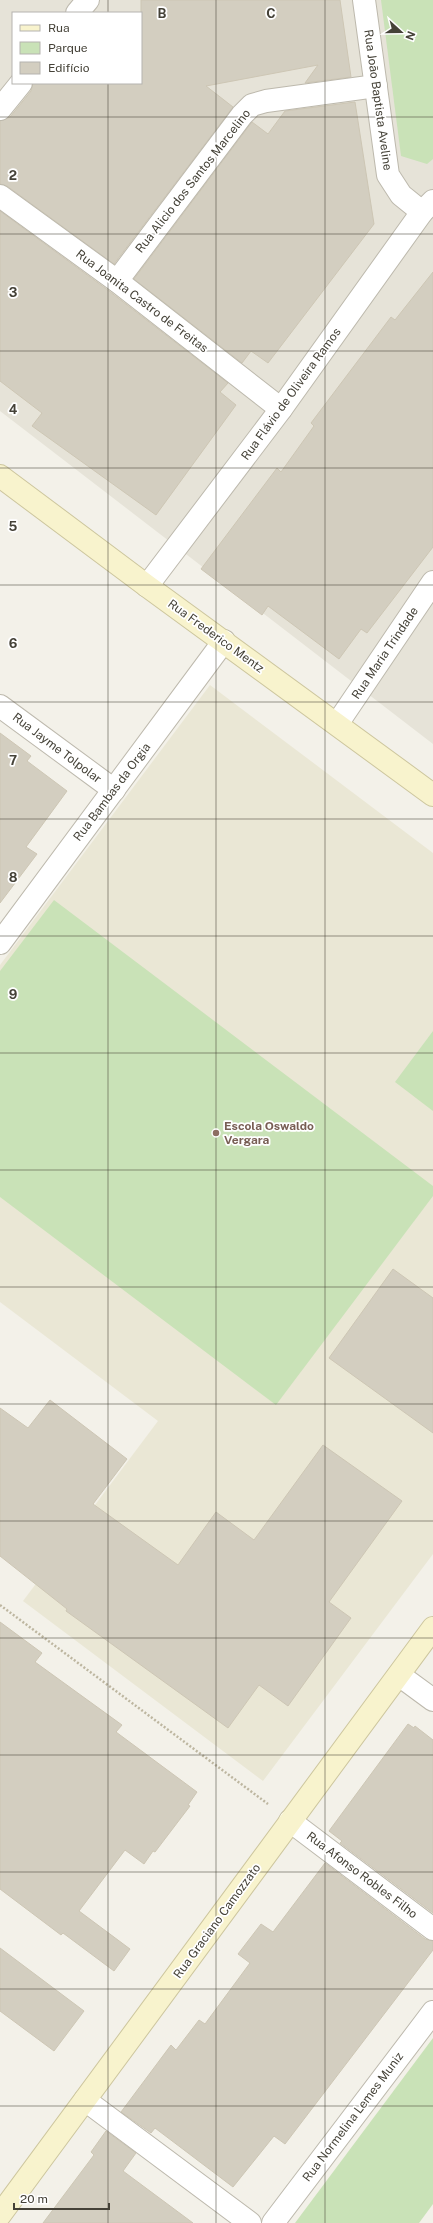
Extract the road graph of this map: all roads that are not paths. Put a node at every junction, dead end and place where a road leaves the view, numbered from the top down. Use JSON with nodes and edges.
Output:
{"nodes":[{"id":1,"x":88,"y":0,"type":"edge"},
{"id":2,"x":364,"y":0,"type":"edge"},
{"id":3,"x":78,"y":12,"type":"edge"},
{"id":4,"x":20,"y":84,"type":"edge"},
{"id":5,"x":376,"y":86,"type":"junction"},
{"id":6,"x":0,"y":109,"type":"edge"},
{"id":7,"x":0,"y":196,"type":"edge"},
{"id":8,"x":427,"y":206,"type":"edge"},
{"id":9,"x":117,"y":281,"type":"junction"},
{"id":10,"x":281,"y":409,"type":"junction"},
{"id":11,"x":0,"y":476,"type":"edge"},
{"id":12,"x":433,"y":582,"type":"edge"},
{"id":13,"x":147,"y":586,"type":"junction"},
{"id":14,"x":224,"y":641,"type":"junction"},
{"id":15,"x":0,"y":706,"type":"edge"},
{"id":16,"x":336,"y":724,"type":"junction"},
{"id":17,"x":114,"y":790,"type":"junction"},
{"id":18,"x":433,"y":795,"type":"edge"},
{"id":19,"x":0,"y":943,"type":"edge"},
{"id":20,"x":433,"y":1628,"type":"edge"},
{"id":21,"x":399,"y":1675,"type":"junction"},
{"id":22,"x":433,"y":1700,"type":"edge"},
{"id":23,"x":290,"y":1822,"type":"junction"},
{"id":24,"x":433,"y":1929,"type":"edge"},
{"id":25,"x":433,"y":2012,"type":"edge"},
{"id":26,"x":85,"y":2100,"type":"junction"},
{"id":27,"x":0,"y":2215,"type":"edge"},
{"id":28,"x":250,"y":2223,"type":"edge"},
{"id":29,"x":273,"y":2223,"type":"edge"}],
"edges":[{"from":1,"to":3,"type":"street"},
{"from":2,"to":5,"type":"street","name":"Rua João Baptista Aveline"},
{"from":4,"to":6,"type":"street"},
{"from":5,"to":8,"type":"street","name":"Rua João Baptista Aveline"},
{"from":5,"to":9,"type":"street","name":"Rua Alicio dos Santos Marcelino"},
{"from":7,"to":9,"type":"street","name":"Rua Joanita Castro de Freitas"},
{"from":8,"to":10,"type":"street","name":"Rua Flávio de Oliveira Ramos"},
{"from":9,"to":10,"type":"street","name":"Rua Joanita Castro de Freitas"},
{"from":10,"to":13,"type":"street","name":"Rua Flávio de Oliveira Ramos"},
{"from":11,"to":13,"type":"street","name":"Rua Frederico Mentz"},
{"from":12,"to":16,"type":"street","name":"Rua Maria Trindade"},
{"from":13,"to":14,"type":"street","name":"Rua Frederico Mentz"},
{"from":14,"to":16,"type":"street","name":"Rua Frederico Mentz"},
{"from":14,"to":17,"type":"street","name":"Rua Bambas da Orgia"},
{"from":15,"to":17,"type":"street","name":"Rua Jayme Tolpolar"},
{"from":16,"to":18,"type":"street","name":"Rua Frederico Mentz"},
{"from":17,"to":19,"type":"street","name":"Rua Bambas da Orgia"},
{"from":20,"to":21,"type":"street","name":"Rua Graciano Camozzato"},
{"from":21,"to":22,"type":"street"},
{"from":21,"to":23,"type":"street","name":"Rua Graciano Camozzato"},
{"from":23,"to":24,"type":"street","name":"Rua Afonso Robles Filho"},
{"from":23,"to":26,"type":"street","name":"Rua Graciano Camozzato"},
{"from":25,"to":29,"type":"street","name":"Rua Normelina Lemes Muniz"},
{"from":26,"to":27,"type":"street","name":"Rua Graciano Camozzato"},
{"from":26,"to":28,"type":"street"}]}
